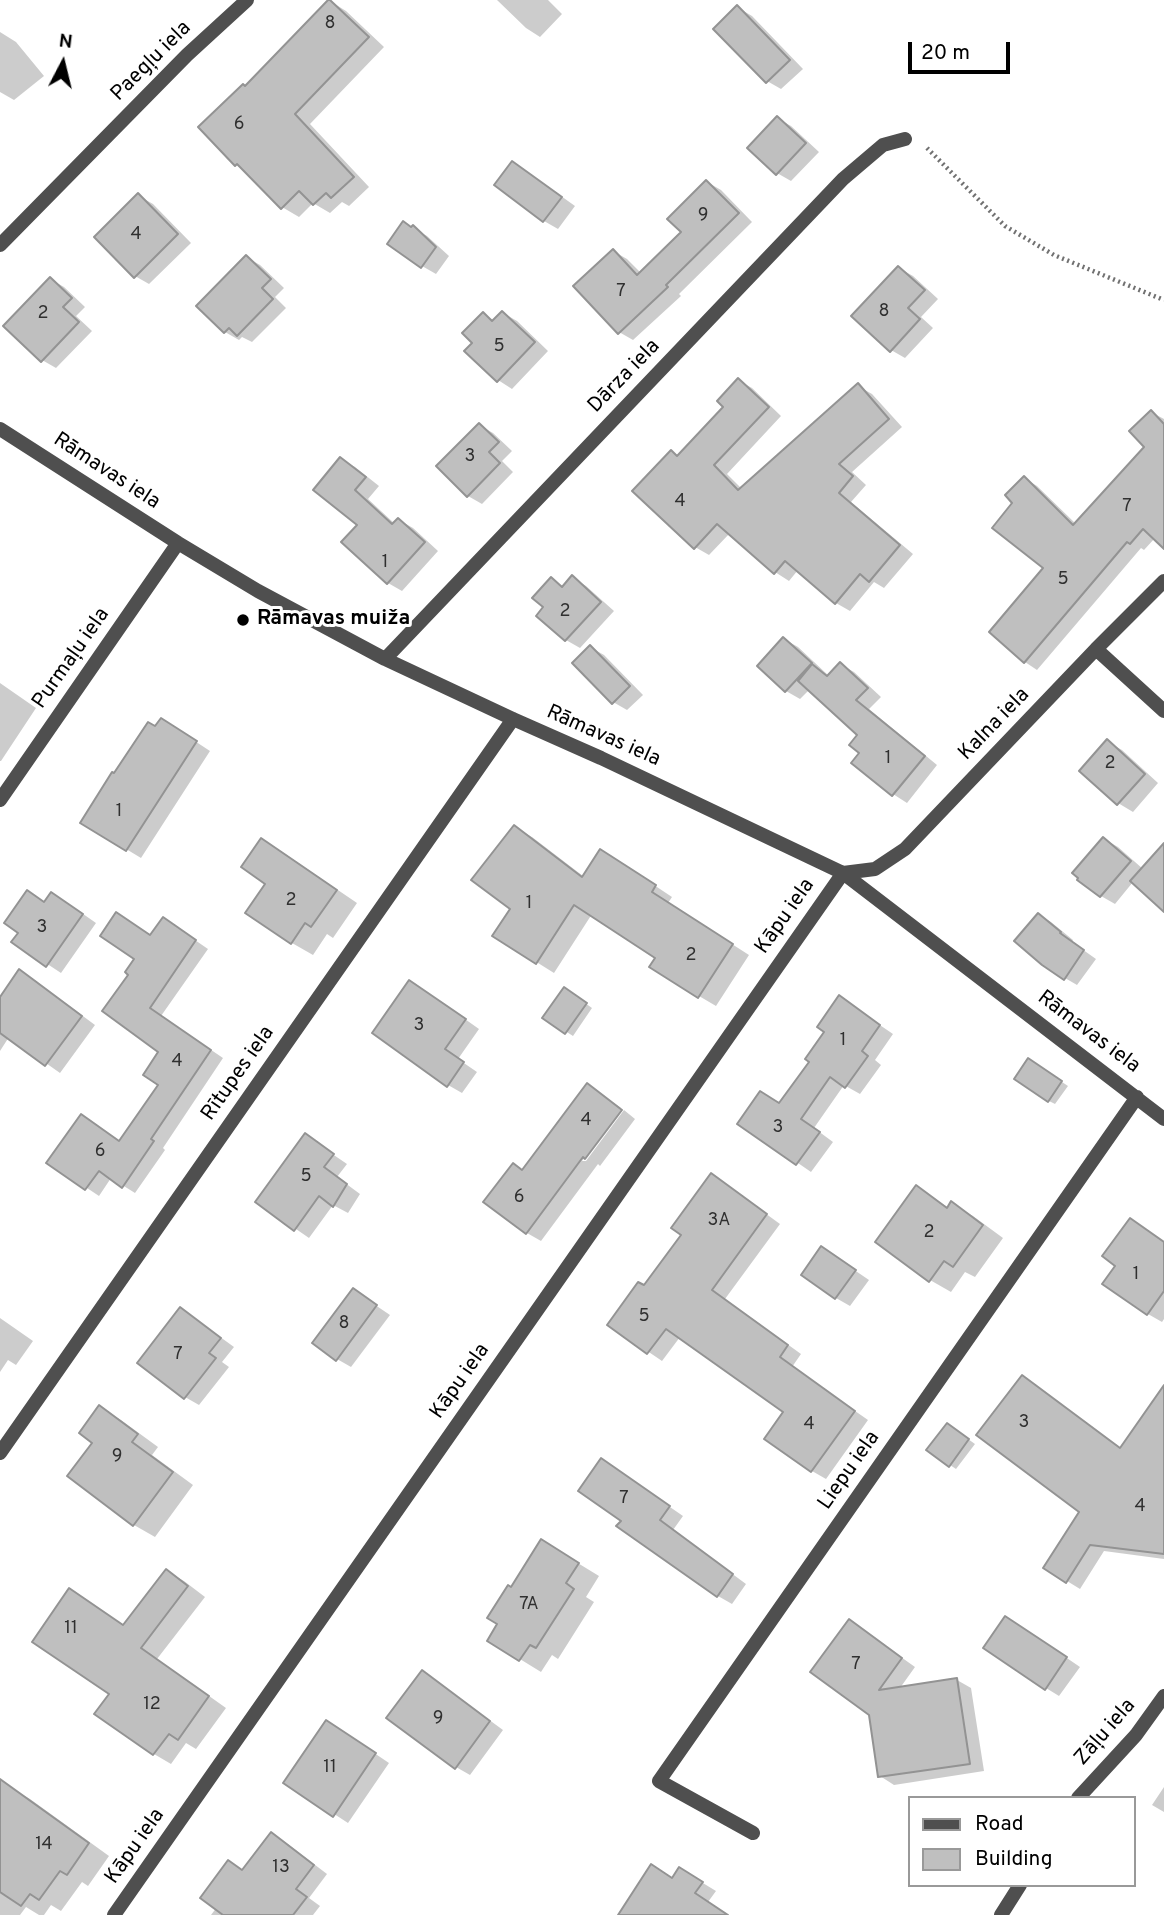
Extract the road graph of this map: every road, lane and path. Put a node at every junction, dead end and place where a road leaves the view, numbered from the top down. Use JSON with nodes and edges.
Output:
{"nodes":[{"id":1,"x":247,"y":0,"type":"edge"},
{"id":2,"x":905,"y":139,"type":"joint"},
{"id":3,"x":0,"y":244,"type":"edge"},
{"id":4,"x":1164,"y":300,"type":"edge"},
{"id":5,"x":0,"y":429,"type":"edge"},
{"id":6,"x":178,"y":543,"type":"junction"},
{"id":7,"x":1164,"y":581,"type":"edge"},
{"id":8,"x":1096,"y":649,"type":"junction"},
{"id":9,"x":385,"y":659,"type":"junction"},
{"id":10,"x":1164,"y":711,"type":"edge"},
{"id":11,"x":513,"y":719,"type":"junction"},
{"id":12,"x":0,"y":800,"type":"edge"},
{"id":13,"x":843,"y":873,"type":"junction"},
{"id":14,"x":1137,"y":1097,"type":"junction"},
{"id":15,"x":1164,"y":1119,"type":"edge"},
{"id":16,"x":0,"y":1453,"type":"edge"},
{"id":17,"x":1164,"y":1696,"type":"edge"},
{"id":18,"x":1080,"y":1796,"type":"edge"},
{"id":19,"x":753,"y":1833,"type":"dead end"},
{"id":20,"x":1019,"y":1887,"type":"edge"},
{"id":21,"x":114,"y":1915,"type":"edge"},
{"id":22,"x":1001,"y":1915,"type":"edge"}],
"edges":[{"from":1,"to":3,"type":"street","name":"Paegļu iela"},
{"from":2,"to":4,"type":"path"},
{"from":2,"to":9,"type":"street","name":"Dārza iela"},
{"from":5,"to":6,"type":"street","name":"Rāmavas iela"},
{"from":6,"to":9,"type":"street","name":"Rāmavas iela"},
{"from":6,"to":12,"type":"street","name":"Purmaļu iela"},
{"from":7,"to":8,"type":"street","name":"Kalna iela"},
{"from":8,"to":10,"type":"street"},
{"from":8,"to":13,"type":"street","name":"Kalna iela"},
{"from":9,"to":11,"type":"street","name":"Rāmavas iela"},
{"from":11,"to":13,"type":"street","name":"Rāmavas iela"},
{"from":11,"to":16,"type":"street","name":"Rītupes iela"},
{"from":13,"to":14,"type":"street","name":"Rāmavas iela"},
{"from":13,"to":21,"type":"street","name":"Kāpu iela"},
{"from":14,"to":15,"type":"street","name":"Rāmavas iela"},
{"from":14,"to":19,"type":"street","name":"Liepu iela"},
{"from":17,"to":18,"type":"street","name":"Zāļu iela"},
{"from":20,"to":22,"type":"street"}]}
